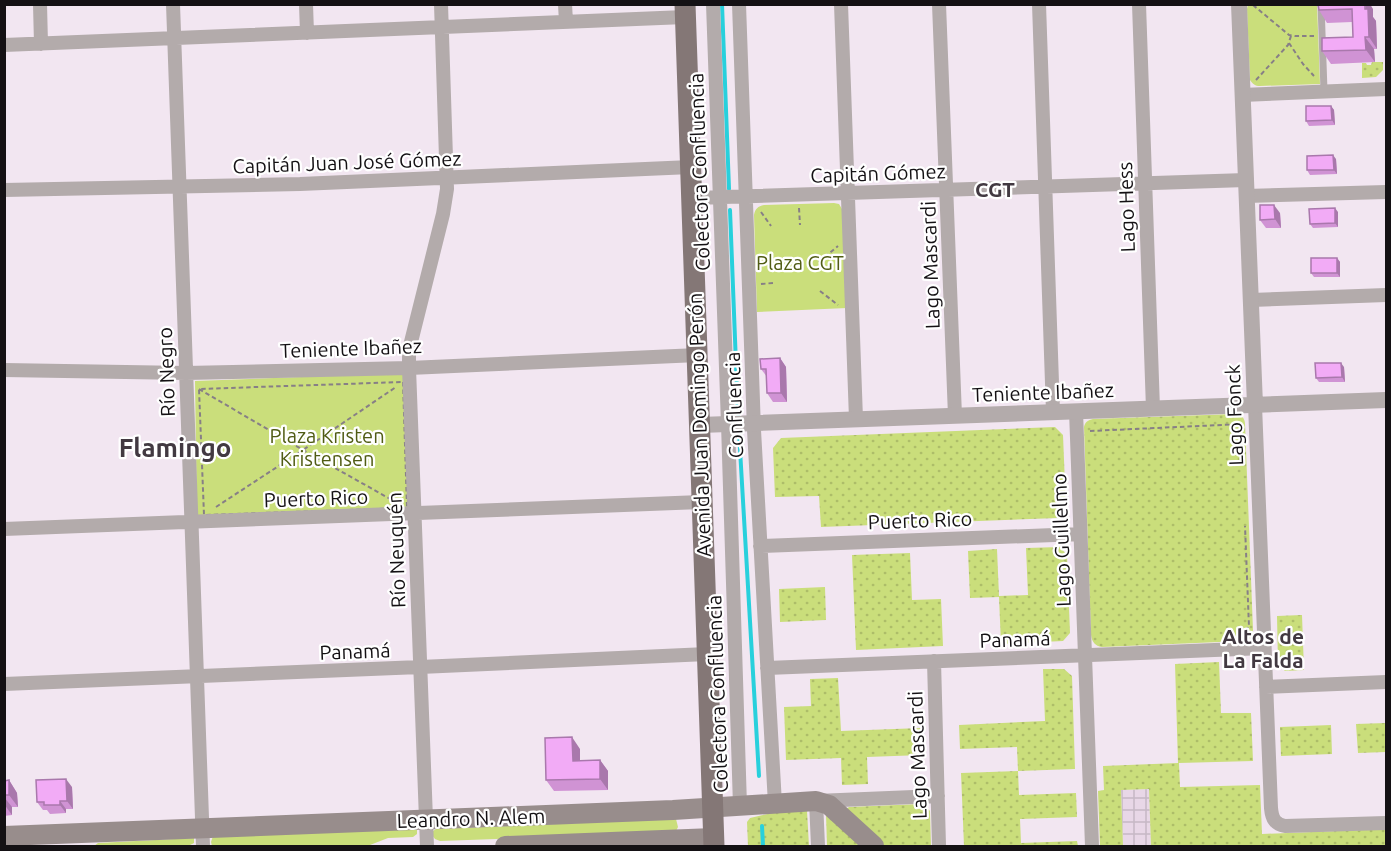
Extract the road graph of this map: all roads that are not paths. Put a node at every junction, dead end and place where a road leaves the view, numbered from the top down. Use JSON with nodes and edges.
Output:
{"nodes":[{"id":1,"x":40,"y":4,"type":"edge"},
{"id":2,"x":173,"y":4,"type":"edge"},
{"id":3,"x":306,"y":4,"type":"edge"},
{"id":4,"x":441,"y":4,"type":"edge"},
{"id":5,"x":565,"y":4,"type":"edge"},
{"id":6,"x":713,"y":4,"type":"edge"},
{"id":7,"x":739,"y":4,"type":"edge"},
{"id":8,"x":841,"y":4,"type":"edge"},
{"id":9,"x":939,"y":4,"type":"edge"},
{"id":10,"x":1039,"y":4,"type":"edge"},
{"id":11,"x":1138,"y":4,"type":"edge"},
{"id":12,"x":1321,"y":4,"type":"edge"},
{"id":13,"x":1249,"y":6,"type":"edge"},
{"id":14,"x":685,"y":11,"type":"edge"},
{"id":15,"x":566,"y":22,"type":"junction"},
{"id":16,"x":442,"y":27,"type":"junction"},
{"id":17,"x":307,"y":33,"type":"junction"},
{"id":18,"x":174,"y":38,"type":"junction"},
{"id":19,"x":41,"y":44,"type":"junction"},
{"id":20,"x":4,"y":45,"type":"edge"},
{"id":21,"x":1321,"y":86,"type":"junction"},
{"id":22,"x":1386,"y":89,"type":"edge"},
{"id":23,"x":1242,"y":95,"type":"junction"},
{"id":24,"x":691,"y":167,"type":"junction"},
{"id":25,"x":447,"y":178,"type":"junction"},
{"id":26,"x":1145,"y":183,"type":"junction"},
{"id":27,"x":180,"y":187,"type":"junction"},
{"id":28,"x":1046,"y":187,"type":"junction"},
{"id":29,"x":1246,"y":188,"type":"junction"},
{"id":30,"x":4,"y":190,"type":"edge"},
{"id":31,"x":946,"y":190,"type":"junction"},
{"id":32,"x":1386,"y":192,"type":"edge"},
{"id":33,"x":848,"y":193,"type":"junction"},
{"id":34,"x":746,"y":197,"type":"junction"},
{"id":35,"x":692,"y":198,"type":"junction"},
{"id":36,"x":720,"y":198,"type":"junction"},
{"id":37,"x":1386,"y":295,"type":"edge"},
{"id":38,"x":1251,"y":300,"type":"junction"},
{"id":39,"x":698,"y":355,"type":"junction"},
{"id":40,"x":409,"y":368,"type":"junction"},
{"id":41,"x":4,"y":370,"type":"edge"},
{"id":42,"x":186,"y":373,"type":"junction"},
{"id":43,"x":1386,"y":400,"type":"edge"},
{"id":44,"x":1255,"y":405,"type":"junction"},
{"id":45,"x":1153,"y":409,"type":"junction"},
{"id":46,"x":1076,"y":411,"type":"junction"},
{"id":47,"x":1053,"y":412,"type":"junction"},
{"id":48,"x":955,"y":416,"type":"junction"},
{"id":49,"x":856,"y":419,"type":"junction"},
{"id":50,"x":754,"y":423,"type":"junction"},
{"id":51,"x":728,"y":424,"type":"junction"},
{"id":52,"x":700,"y":425,"type":"junction"},
{"id":53,"x":702,"y":502,"type":"junction"},
{"id":54,"x":411,"y":511,"type":"junction"},
{"id":55,"x":191,"y":522,"type":"junction"},
{"id":56,"x":4,"y":529,"type":"edge"},
{"id":57,"x":1080,"y":534,"type":"junction"},
{"id":58,"x":760,"y":546,"type":"junction"},
{"id":59,"x":1264,"y":648,"type":"junction"},
{"id":60,"x":707,"y":654,"type":"junction"},
{"id":61,"x":1085,"y":655,"type":"junction"},
{"id":62,"x":934,"y":661,"type":"junction"},
{"id":63,"x":420,"y":668,"type":"junction"},
{"id":64,"x":767,"y":669,"type":"junction"},
{"id":65,"x":197,"y":676,"type":"junction"},
{"id":66,"x":1386,"y":682,"type":"edge"},
{"id":67,"x":4,"y":684,"type":"edge"},
{"id":68,"x":1266,"y":687,"type":"junction"},
{"id":69,"x":938,"y":796,"type":"junction"},
{"id":70,"x":816,"y":801,"type":"junction"},
{"id":71,"x":775,"y":804,"type":"junction"},
{"id":72,"x":740,"y":806,"type":"junction"},
{"id":73,"x":713,"y":808,"type":"junction"},
{"id":74,"x":673,"y":810,"type":"junction"},
{"id":75,"x":426,"y":820,"type":"junction"},
{"id":76,"x":1386,"y":823,"type":"edge"},
{"id":77,"x":4,"y":836,"type":"edge"},
{"id":78,"x":202,"y":838,"type":"edge"},
{"id":79,"x":87,"y":840,"type":"edge"},
{"id":80,"x":674,"y":840,"type":"junction"},
{"id":81,"x":714,"y":842,"type":"edge"},
{"id":82,"x":427,"y":846,"type":"edge"},
{"id":83,"x":505,"y":846,"type":"edge"},
{"id":84,"x":818,"y":846,"type":"edge"},
{"id":85,"x":874,"y":846,"type":"edge"},
{"id":86,"x":939,"y":846,"type":"edge"},
{"id":87,"x":1092,"y":846,"type":"edge"}],
"edges":[{"from":1,"to":19,"type":"street"},
{"from":2,"to":18,"type":"street","name":"Río Negro"},
{"from":3,"to":17,"type":"street"},
{"from":4,"to":16,"type":"street","name":"Río Neuquén"},
{"from":5,"to":15,"type":"street"},
{"from":6,"to":36,"type":"street","name":"Colectora Confluencia"},
{"from":7,"to":34,"type":"street","name":"Confluencia"},
{"from":8,"to":33,"type":"street"},
{"from":9,"to":31,"type":"street","name":"Lago Mascardi"},
{"from":10,"to":28,"type":"street"},
{"from":11,"to":26,"type":"street","name":"Lago Hess"},
{"from":12,"to":21,"type":"lane"},
{"from":13,"to":23,"type":"street","name":"Lago Fonck"},
{"from":14,"to":15,"type":"street"},
{"from":14,"to":24,"type":"main road","name":"Avenida Juan Domingo Perón"},
{"from":15,"to":16,"type":"street"},
{"from":16,"to":17,"type":"street"},
{"from":16,"to":25,"type":"street","name":"Río Neuquén"},
{"from":17,"to":18,"type":"street"},
{"from":18,"to":19,"type":"street"},
{"from":18,"to":27,"type":"street","name":"Río Negro"},
{"from":19,"to":20,"type":"street"},
{"from":21,"to":22,"type":"street"},
{"from":21,"to":23,"type":"street"},
{"from":23,"to":29,"type":"street","name":"Lago Fonck"},
{"from":24,"to":25,"type":"street","name":"Capitán Juan José Gómez"},
{"from":24,"to":35,"type":"main road","name":"Avenida Juan Domingo Perón"},
{"from":25,"to":27,"type":"street","name":"Capitán Juan José Gómez"},
{"from":25,"to":40,"type":"street","name":"Río Neuquén"},
{"from":26,"to":28,"type":"street","name":"Capitán Gómez"},
{"from":26,"to":29,"type":"street","name":"Capitán Gómez"},
{"from":26,"to":45,"type":"street","name":"Lago Hess"},
{"from":27,"to":30,"type":"street","name":"Capitán Juan José Gómez"},
{"from":27,"to":42,"type":"street","name":"Río Negro"},
{"from":28,"to":31,"type":"street","name":"Capitán Gómez"},
{"from":28,"to":47,"type":"street"},
{"from":29,"to":32,"type":"street","name":"Capitán Gómez"},
{"from":29,"to":38,"type":"street","name":"Lago Fonck"},
{"from":31,"to":33,"type":"street","name":"Capitán Gómez"},
{"from":31,"to":48,"type":"street","name":"Lago Mascardi"},
{"from":33,"to":34,"type":"street","name":"Capitán Gómez"},
{"from":33,"to":49,"type":"street"},
{"from":34,"to":36,"type":"street","name":"Capitán Gómez"},
{"from":34,"to":50,"type":"street","name":"Confluencia"},
{"from":35,"to":36,"type":"street","name":"Capitán Gómez"},
{"from":35,"to":39,"type":"main road","name":"Avenida Juan Domingo Perón"},
{"from":36,"to":51,"type":"street","name":"Colectora Confluencia"},
{"from":37,"to":38,"type":"street"},
{"from":38,"to":44,"type":"street","name":"Lago Fonck"},
{"from":39,"to":40,"type":"street","name":"Teniente Ibañez"},
{"from":39,"to":52,"type":"main road","name":"Avenida Juan Domingo Perón"},
{"from":40,"to":42,"type":"street","name":"Teniente Ibañez"},
{"from":40,"to":54,"type":"street","name":"Río Neuquén"},
{"from":41,"to":42,"type":"street","name":"Teniente Ibañez"},
{"from":42,"to":55,"type":"street","name":"Río Negro"},
{"from":43,"to":44,"type":"street","name":"Teniente Ibañez"},
{"from":44,"to":45,"type":"street","name":"Teniente Ibañez"},
{"from":44,"to":59,"type":"street","name":"Lago Fonck"},
{"from":45,"to":46,"type":"street","name":"Teniente Ibañez"},
{"from":46,"to":47,"type":"street","name":"Teniente Ibañez"},
{"from":46,"to":57,"type":"street","name":"Lago Guillelmo"},
{"from":47,"to":48,"type":"street","name":"Teniente Ibañez"},
{"from":48,"to":49,"type":"street","name":"Teniente Ibañez"},
{"from":49,"to":50,"type":"street","name":"Teniente Ibañez"},
{"from":50,"to":51,"type":"street","name":"Teniente Ibañez"},
{"from":50,"to":58,"type":"street","name":"Confluencia"},
{"from":51,"to":52,"type":"street","name":"Teniente Ibañez"},
{"from":51,"to":72,"type":"street","name":"Colectora Confluencia"},
{"from":52,"to":53,"type":"main road","name":"Avenida Juan Domingo Perón"},
{"from":53,"to":54,"type":"street","name":"Puerto Rico"},
{"from":53,"to":60,"type":"main road","name":"Avenida Juan Domingo Perón"},
{"from":54,"to":55,"type":"street","name":"Puerto Rico"},
{"from":54,"to":63,"type":"street","name":"Río Neuquén"},
{"from":55,"to":56,"type":"street","name":"Puerto Rico"},
{"from":55,"to":65,"type":"street","name":"Río Negro"},
{"from":57,"to":58,"type":"street","name":"Puerto Rico"},
{"from":57,"to":61,"type":"street","name":"Lago Guillelmo"},
{"from":58,"to":64,"type":"street","name":"Confluencia"},
{"from":59,"to":61,"type":"street","name":"Panamá"},
{"from":59,"to":68,"type":"street","name":"Lago Fonck"},
{"from":60,"to":63,"type":"street","name":"Panamá"},
{"from":60,"to":73,"type":"main road","name":"Avenida Juan Domingo Perón"},
{"from":61,"to":62,"type":"street","name":"Panamá"},
{"from":61,"to":87,"type":"street","name":"Lago Guillelmo"},
{"from":62,"to":64,"type":"street","name":"Panamá"},
{"from":62,"to":69,"type":"street","name":"Lago Mascardi"},
{"from":63,"to":65,"type":"street","name":"Panamá"},
{"from":63,"to":75,"type":"street","name":"Río Neuquén"},
{"from":64,"to":71,"type":"street","name":"Confluencia"},
{"from":65,"to":67,"type":"street","name":"Panamá"},
{"from":65,"to":78,"type":"street","name":"Río Negro"},
{"from":66,"to":68,"type":"street"},
{"from":68,"to":76,"type":"street","name":"Lago Fonck"},
{"from":69,"to":70,"type":"street","name":"Leandro N. Alem"},
{"from":69,"to":86,"type":"street","name":"Lago Mascardi"},
{"from":70,"to":71,"type":"main road","name":"Leandro N. Alem"},
{"from":70,"to":84,"type":"street"},
{"from":70,"to":85,"type":"main road"},
{"from":71,"to":72,"type":"main road","name":"Leandro N. Alem"},
{"from":72,"to":73,"type":"main road","name":"Leandro N. Alem"},
{"from":73,"to":74,"type":"main road","name":"Leandro N. Alem"},
{"from":73,"to":81,"type":"main road","name":"Avenida Juan Domingo Perón"},
{"from":74,"to":75,"type":"main road","name":"Leandro N. Alem"},
{"from":74,"to":80,"type":"main road"},
{"from":75,"to":78,"type":"main road","name":"Leandro N. Alem"},
{"from":75,"to":82,"type":"street","name":"Río Neuquén"},
{"from":77,"to":79,"type":"main road","name":"Leandro N. Alem"},
{"from":78,"to":79,"type":"main road","name":"Leandro N. Alem"},
{"from":80,"to":81,"type":"main road","name":"Leandro N. Alem"},
{"from":80,"to":83,"type":"main road","name":"Leandro N. Alem"}]}
